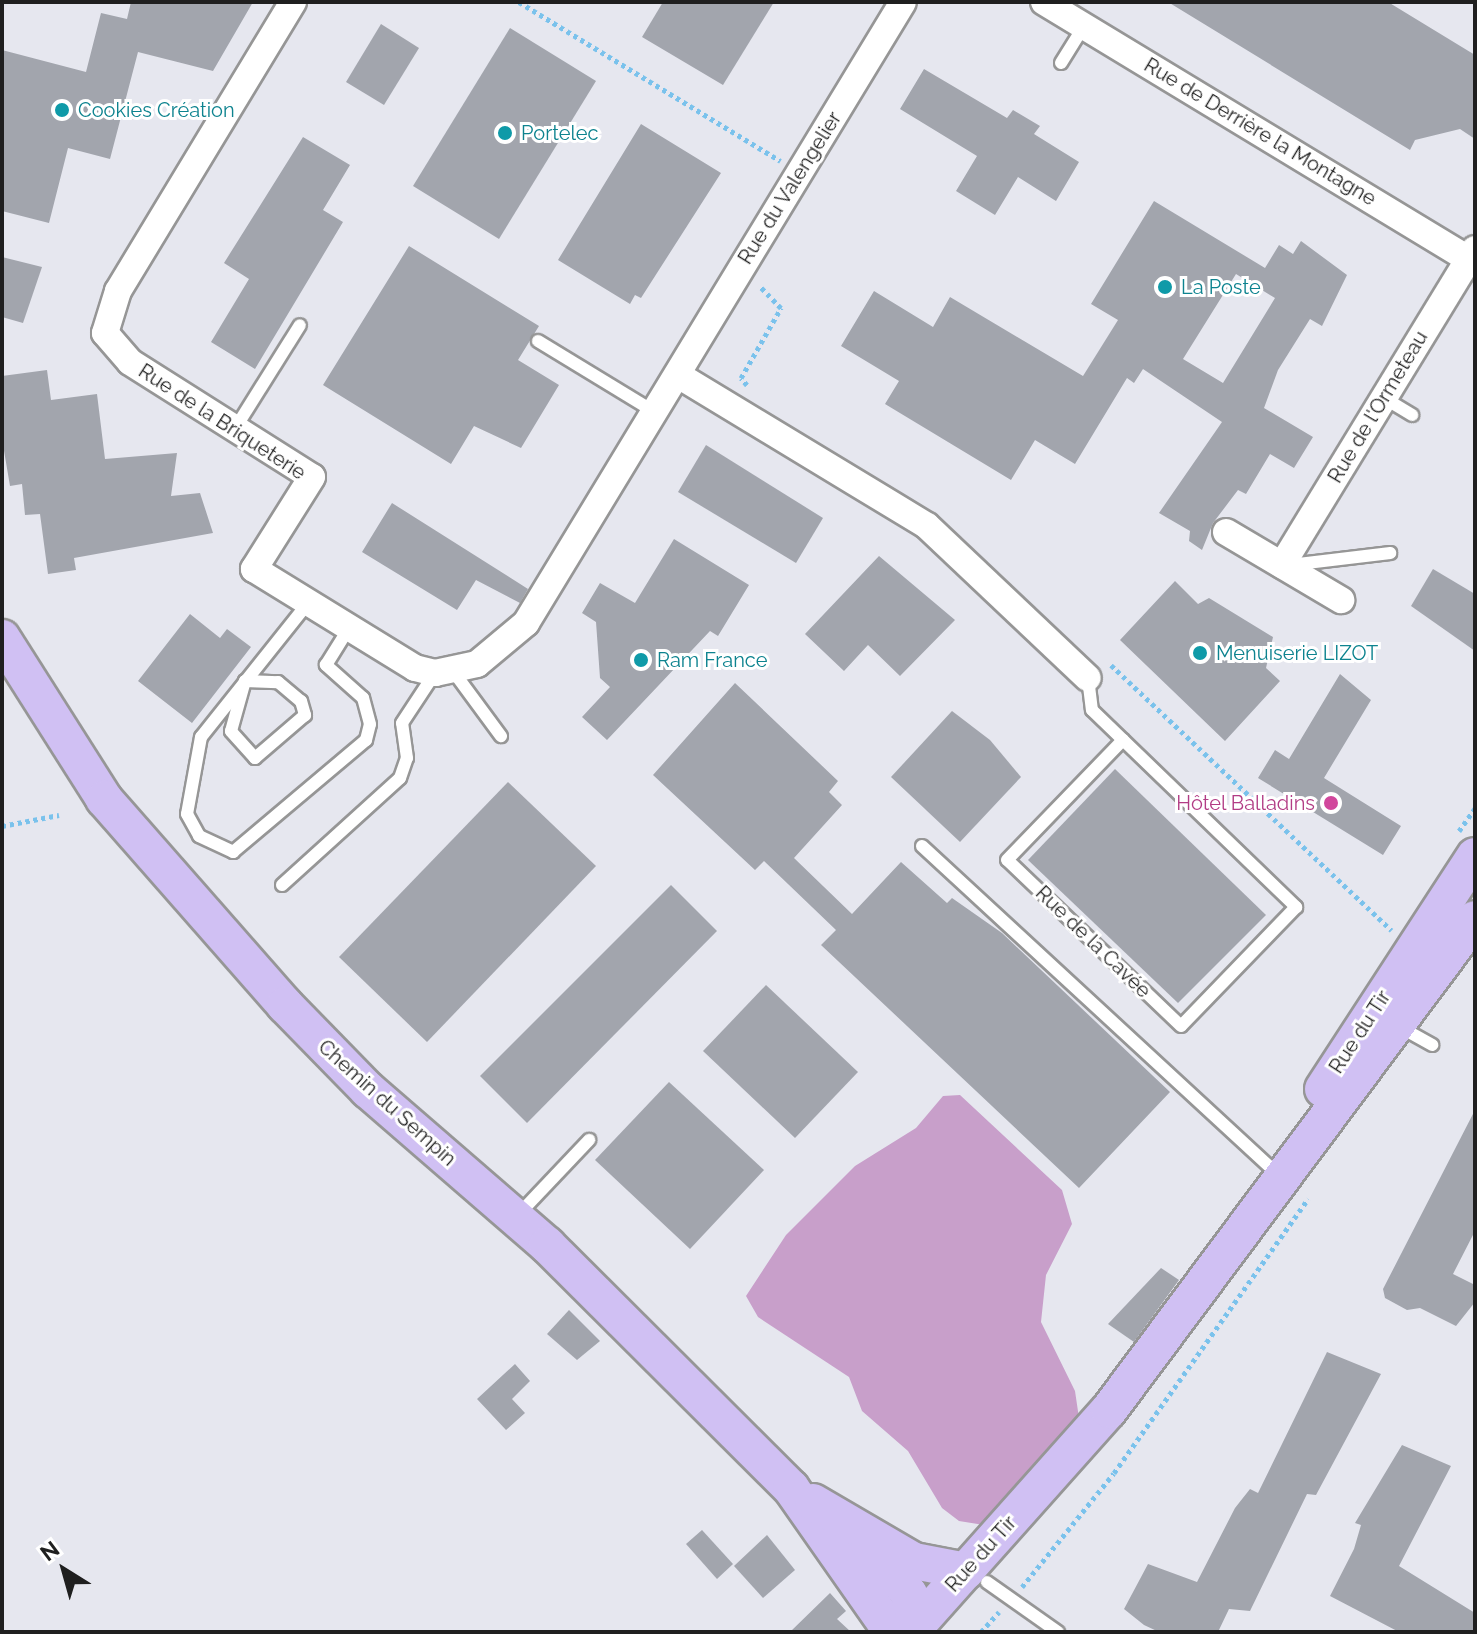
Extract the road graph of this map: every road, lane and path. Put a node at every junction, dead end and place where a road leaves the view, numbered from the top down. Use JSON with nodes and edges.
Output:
{"nodes":[{"id":1,"x":293,"y":2,"type":"edge"},
{"id":2,"x":519,"y":2,"type":"edge"},
{"id":3,"x":903,"y":2,"type":"edge"},
{"id":4,"x":1044,"y":2,"type":"edge"},
{"id":5,"x":1084,"y":26,"type":"junction"},
{"id":6,"x":1061,"y":63,"type":"dead end"},
{"id":7,"x":779,"y":159,"type":"dead end"},
{"id":8,"x":1473,"y":257,"type":"edge"},
{"id":9,"x":300,"y":325,"type":"dead end"},
{"id":10,"x":538,"y":341,"type":"dead end"},
{"id":11,"x":678,"y":375,"type":"junction"},
{"id":12,"x":1384,"y":398,"type":"junction"},
{"id":13,"x":655,"y":413,"type":"junction"},
{"id":14,"x":1412,"y":415,"type":"dead end"},
{"id":15,"x":236,"y":427,"type":"junction"},
{"id":16,"x":1226,"y":532,"type":"dead end"},
{"id":17,"x":1390,"y":553,"type":"dead end"},
{"id":18,"x":1282,"y":565,"type":"junction"},
{"id":19,"x":1341,"y":600,"type":"dead end"},
{"id":20,"x":308,"y":603,"type":"junction"},
{"id":21,"x":349,"y":628,"type":"junction"},
{"id":22,"x":2,"y":638,"type":"edge"},
{"id":23,"x":444,"y":672,"type":"junction"},
{"id":24,"x":1088,"y":678,"type":"joint"},
{"id":25,"x":245,"y":681,"type":"junction"},
{"id":26,"x":501,"y":736,"type":"dead end"},
{"id":27,"x":1123,"y":740,"type":"junction"},
{"id":28,"x":59,"y":815,"type":"dead end"},
{"id":29,"x":2,"y":826,"type":"edge"},
{"id":30,"x":922,"y":846,"type":"dead end"},
{"id":31,"x":1475,"y":856,"type":"edge"},
{"id":32,"x":282,"y":885,"type":"dead end"},
{"id":33,"x":1475,"y":919,"type":"edge"},
{"id":34,"x":1386,"y":1018,"type":"junction"},
{"id":35,"x":1432,"y":1045,"type":"dead end"},
{"id":36,"x":589,"y":1140,"type":"dead end"},
{"id":37,"x":1273,"y":1170,"type":"junction"},
{"id":38,"x":1251,"y":1211,"type":"junction"},
{"id":39,"x":517,"y":1217,"type":"junction"},
{"id":40,"x":791,"y":1488,"type":"junction"},
{"id":41,"x":861,"y":1533,"type":"junction"},
{"id":42,"x":977,"y":1576,"type":"junction"},
{"id":43,"x":917,"y":1630,"type":"edge"},
{"id":44,"x":1058,"y":1632,"type":"edge"}],
"edges":[{"from":1,"to":15,"type":"street","name":"Rue de la Briqueterie"},
{"from":2,"to":7,"type":"path"},
{"from":3,"to":11,"type":"street","name":"Rue du Valengelier"},
{"from":4,"to":5,"type":"street","name":"Rue de Derrière la Montagne"},
{"from":5,"to":6,"type":"lane"},
{"from":5,"to":8,"type":"street","name":"Rue de Derrière la Montagne"},
{"from":8,"to":12,"type":"street","name":"Rue de l'Ormeteau"},
{"from":9,"to":15,"type":"lane"},
{"from":10,"to":13,"type":"lane"},
{"from":11,"to":13,"type":"street"},
{"from":11,"to":24,"type":"street"},
{"from":12,"to":14,"type":"lane"},
{"from":12,"to":18,"type":"street","name":"Rue de l'Ormeteau"},
{"from":13,"to":23,"type":"street"},
{"from":15,"to":20,"type":"street","name":"Rue de la Briqueterie"},
{"from":16,"to":18,"type":"street"},
{"from":17,"to":18,"type":"lane"},
{"from":18,"to":19,"type":"street"},
{"from":20,"to":21,"type":"street","name":"Rue de la Briqueterie"},
{"from":20,"to":25,"type":"lane"},
{"from":21,"to":23,"type":"street","name":"Rue de la Briqueterie"},
{"from":21,"to":25,"type":"lane"},
{"from":22,"to":39,"type":"street","name":"Chemin du Sempin"},
{"from":23,"to":26,"type":"lane"},
{"from":23,"to":32,"type":"lane"},
{"from":24,"to":27,"type":"lane"},
{"from":25,"to":25,"type":"lane"},
{"from":27,"to":27,"type":"lane","name":"Rue de la Cavée"},
{"from":28,"to":29,"type":"path"},
{"from":30,"to":37,"type":"lane"},
{"from":31,"to":34,"type":"street","name":"Rue du Tir"},
{"from":33,"to":34,"type":"street","name":"Rue du Tir"},
{"from":34,"to":35,"type":"lane"},
{"from":34,"to":37,"type":"street","name":"Rue du Tir"},
{"from":34,"to":38,"type":"street","name":"Rue du Tir"},
{"from":36,"to":39,"type":"lane"},
{"from":37,"to":38,"type":"street","name":"Rue du Tir"},
{"from":38,"to":42,"type":"street","name":"Rue du Tir"},
{"from":39,"to":40,"type":"street","name":"Chemin du Sempin"},
{"from":40,"to":41,"type":"street","name":"Chemin du Sempin"},
{"from":40,"to":43,"type":"street","name":"Chemin du Sempin"},
{"from":41,"to":42,"type":"street","name":"Chemin du Sempin"},
{"from":41,"to":43,"type":"street","name":"Chemin du Sempin"},
{"from":42,"to":43,"type":"street","name":"Rue du Tir"},
{"from":42,"to":44,"type":"lane"}]}
